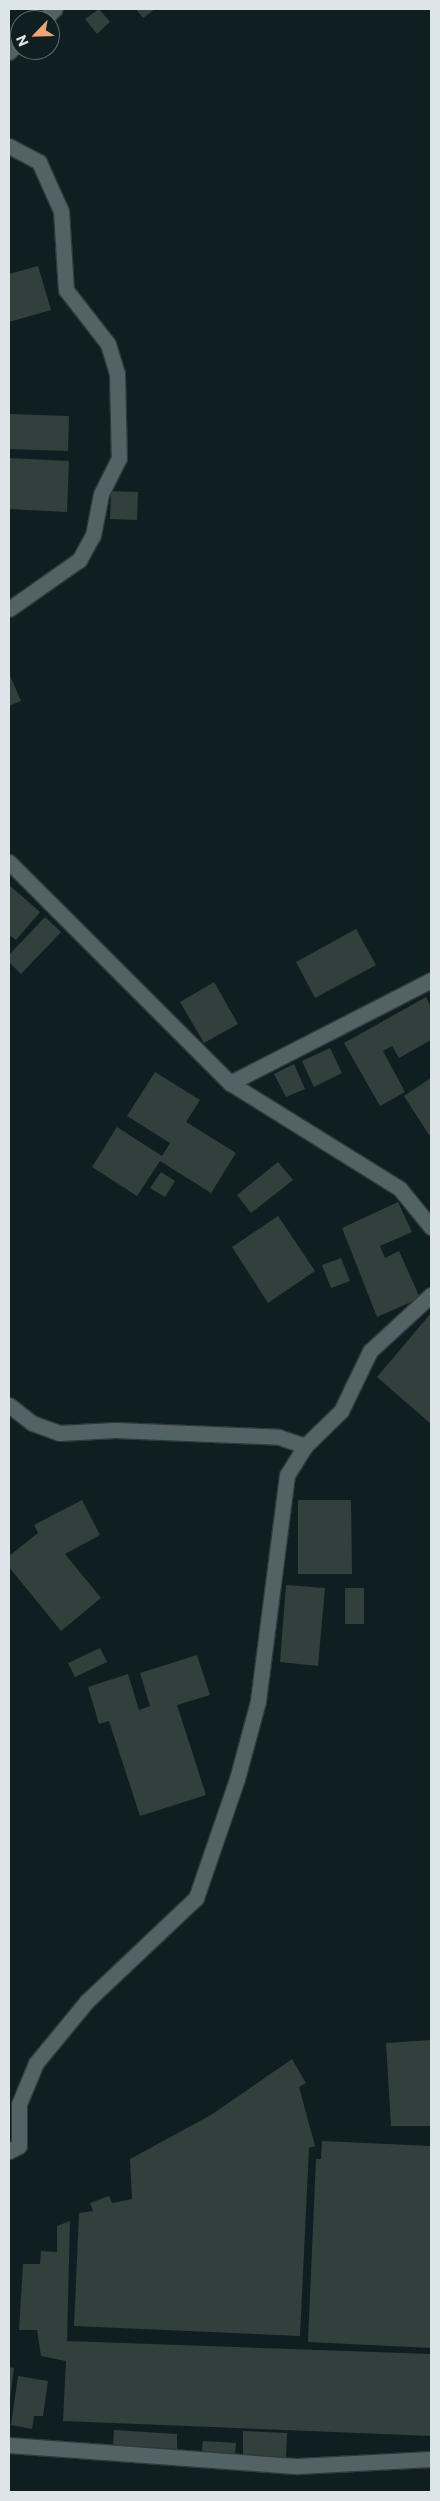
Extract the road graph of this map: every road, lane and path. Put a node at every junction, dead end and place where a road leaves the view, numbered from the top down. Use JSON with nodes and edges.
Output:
{"nodes":[{"id":1,"x":9,"y":146,"type":"edge"},
{"id":2,"x":9,"y":609,"type":"edge"},
{"id":3,"x":9,"y":862,"type":"edge"},
{"id":4,"x":431,"y":980,"type":"edge"},
{"id":5,"x":230,"y":1083,"type":"junction"},
{"id":6,"x":431,"y":1227,"type":"edge"},
{"id":7,"x":431,"y":1296,"type":"edge"},
{"id":8,"x":9,"y":1405,"type":"edge"},
{"id":9,"x":305,"y":1446,"type":"junction"},
{"id":10,"x":9,"y":2152,"type":"edge"},
{"id":11,"x":9,"y":2445,"type":"edge"},
{"id":12,"x":431,"y":2459,"type":"edge"}],
"edges":[{"from":1,"to":2,"type":"street"},
{"from":3,"to":5,"type":"street"},
{"from":4,"to":5,"type":"street"},
{"from":5,"to":6,"type":"street"},
{"from":7,"to":9,"type":"street"},
{"from":8,"to":9,"type":"street"},
{"from":9,"to":10,"type":"street"},
{"from":11,"to":12,"type":"street"}]}
